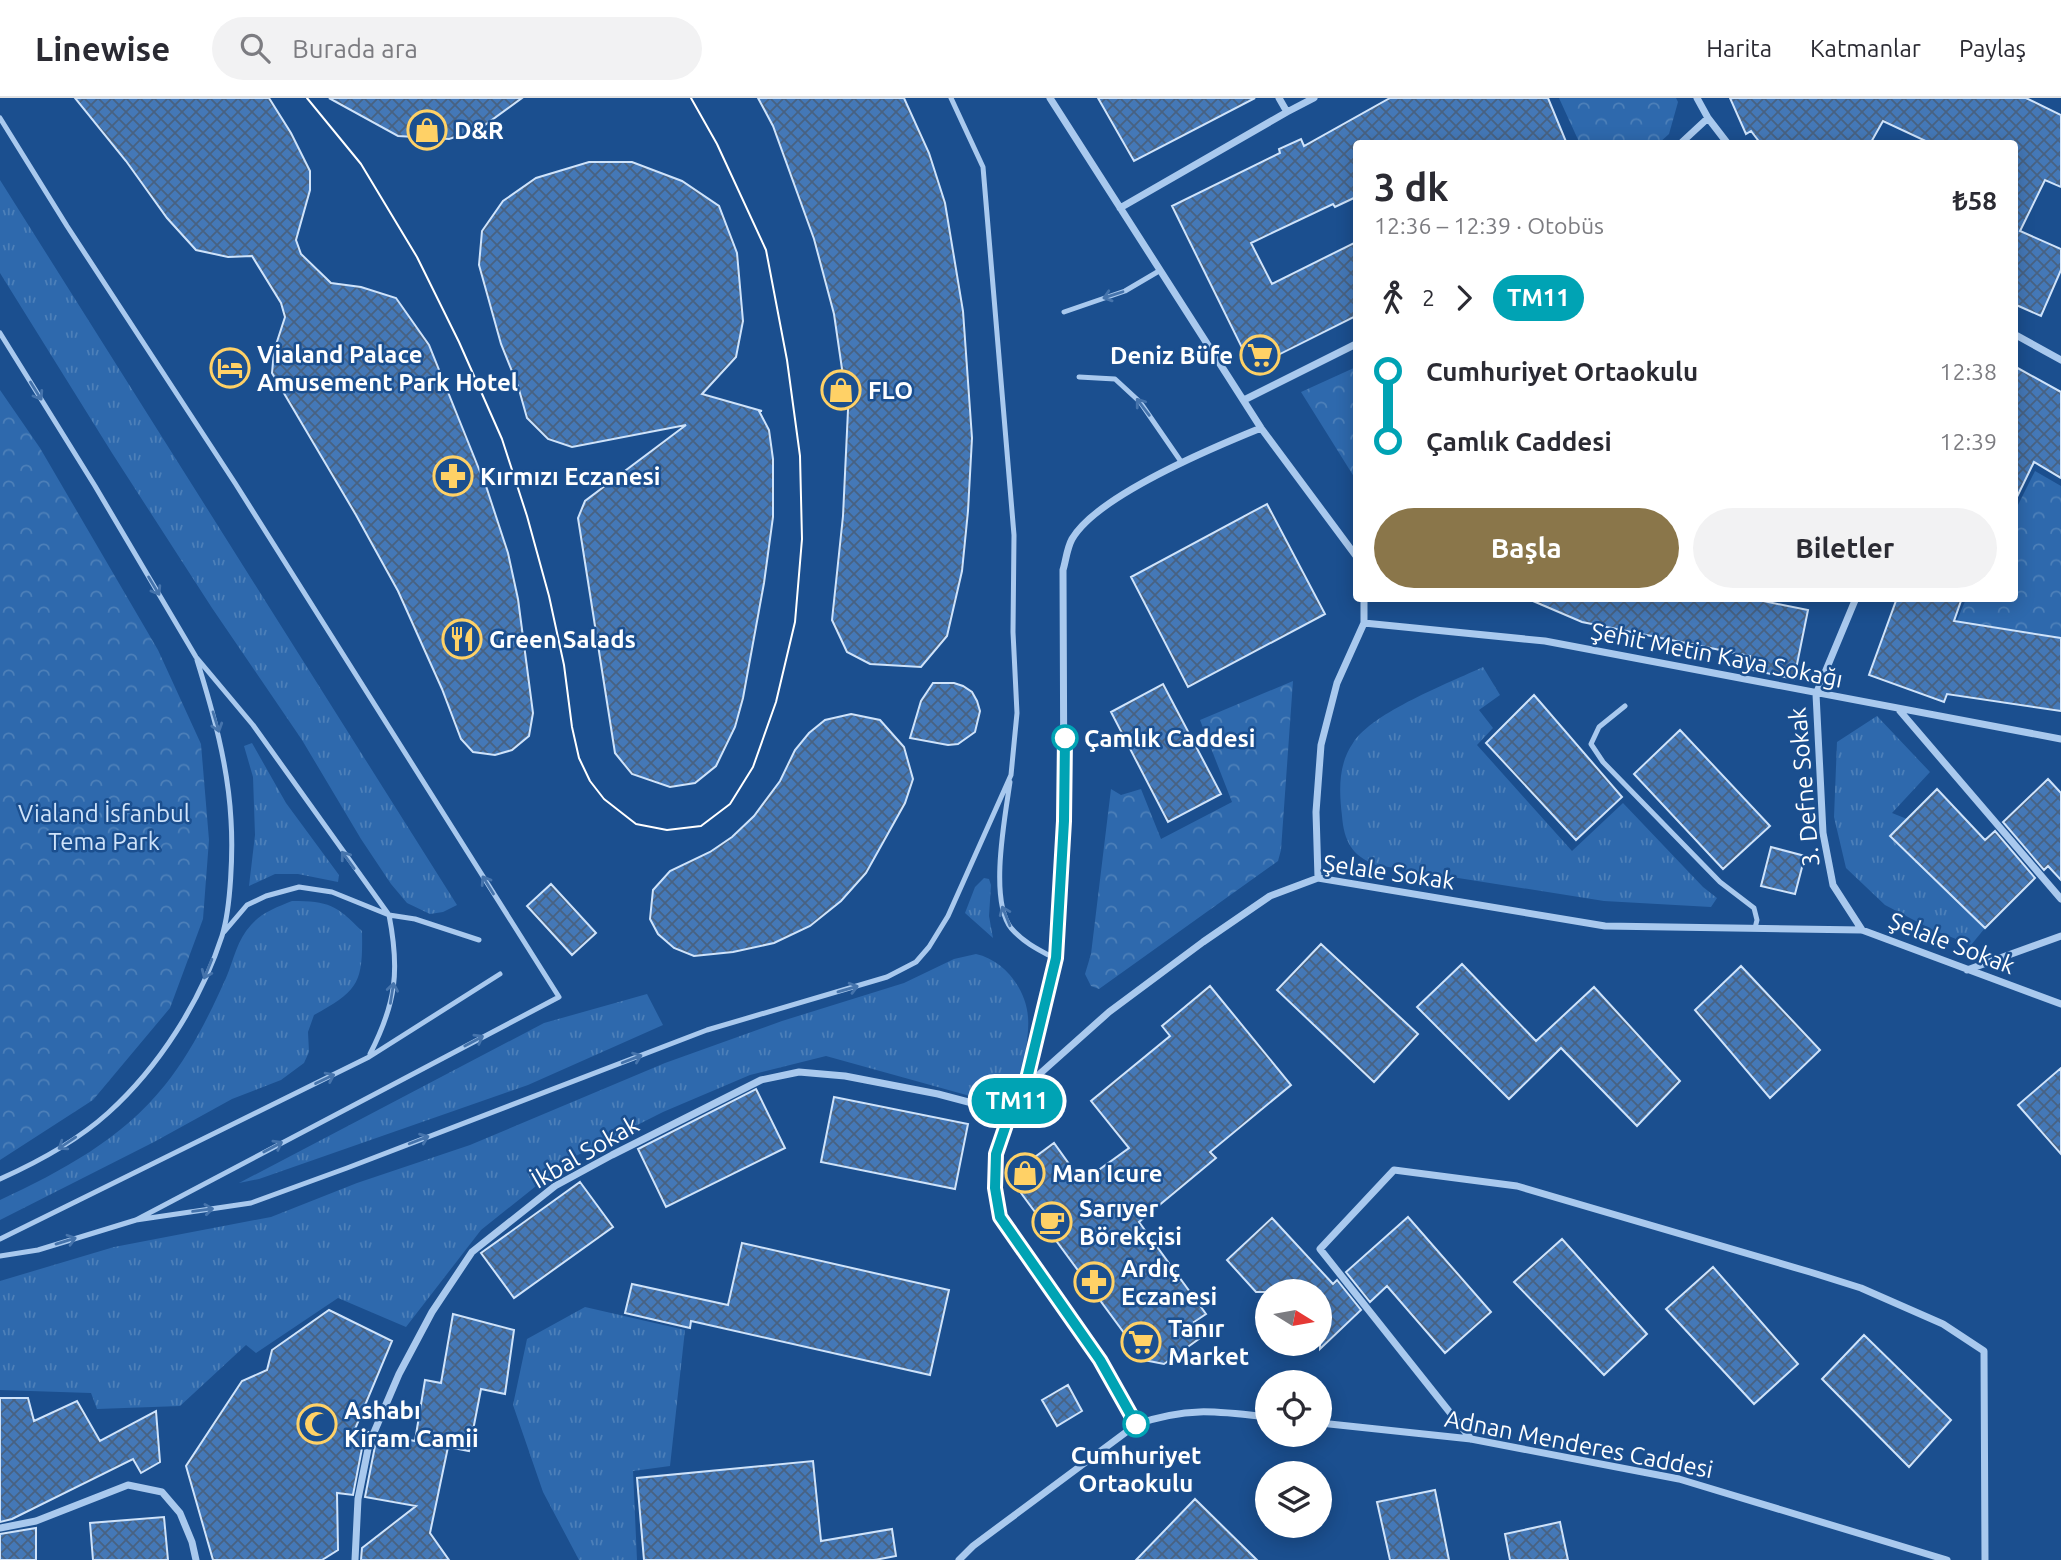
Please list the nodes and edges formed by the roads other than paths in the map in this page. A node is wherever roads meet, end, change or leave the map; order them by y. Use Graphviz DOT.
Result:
graph roads {
  1 [pos="951,98"];
  2 [pos="1050,98"];
  3 [pos="1279,98"];
  4 [pos="1314,98"];
  5 [pos="1697,98"];
  6 [pos="1286,111"];
  7 [pos="0,118"];
  8 [pos="1708,118"];
  9 [pos="1684,140"];
  10 [pos="1725,140"];
  11 [pos="1120,208"];
  12 [pos="1159,271"];
  13 [pos="1064,312"];
  14 [pos="0,333"];
  15 [pos="2018,336"];
  16 [pos="1353,346"];
  17 [pos="2061,360"];
  18 [pos="1079,377"];
  19 [pos="1244,400"];
  20 [pos="1261,428"];
  21 [pos="1182,463"];
  22 [pos="1353,552"];
  23 [pos="1364,602"];
  24 [pos="1854,602"];
  25 [pos="1364,623"];
  26 [pos="196,657"];
  27 [pos="1816,694"];
  28 [pos="1625,706"];
  29 [pos="1900,710"];
  30 [pos="2061,739"];
  31 [pos="1011,775"];
  32 [pos="1318,878"];
  33 [pos="2061,899"];
  34 [pos="389,915"];
  35 [pos="1755,928"];
  36 [pos="1862,930"];
  37 [pos="223,934"];
  38 [pos="2061,936"];
  39 [pos="479,940"];
  40 [pos="1056,958"];
  41 [pos="1966,970"];
  42 [pos="500,974"];
  43 [pos="2061,1004"];
  44 [pos="369,1057"];
  45 [pos="1025,1087"];
  46 [pos="1010,1113"];
  47 [pos="0,1179"];
  48 [pos="136,1220"];
  49 [pos="0,1239"];
  50 [pos="0,1256"];
  51 [pos="1255,1416"];
  52 [pos="1136,1424"];
  53 [pos="1332,1424"];
  54 [pos="1471,1439"];
  55 [pos="0,1528"];
  56 [pos="196,1560"];
  57 [pos="355,1560"];
  58 [pos="959,1560"];
  59 [pos="1947,1560"];
  60 [pos="1985,1560"];
  1 -- 31 [label="lane"];
  2 -- 11 [label="street"];
  3 -- 6 [label="street"];
  4 -- 6 [label="street"];
  5 -- 8 [label="street"];
  6 -- 11 [label="street"];
  48 -- 7 [label="lane, one-way"];
  8 -- 9 [label="street"];
  8 -- 10 [label="street"];
  11 -- 12 [label="street"];
  12 -- 13 [label="lane, one-way"];
  12 -- 19 [label="street"];
  14 -- 26 [label="lane, one-way"];
  15 -- 17 [label="street"];
  16 -- 19 [label="street"];
  21 -- 18 [label="lane, one-way"];
  19 -- 20 [label="street"];
  20 -- 21 [label="street"];
  20 -- 22 [label="street"];
  21 -- 40 [label="street"];
  23 -- 25 [label="street"];
  24 -- 27 [label="street, 3. Defne Sokak"];
  25 -- 27 [label="street, Şehit Metin Kaya Sokağı"];
  25 -- 32 [label="street"];
  34 -- 26 [label="lane, one-way"];
  26 -- 37 [label="lane, one-way"];
  27 -- 29 [label="street, Şehit Metin Kaya Sokağı"];
  27 -- 36 [label="street, 3. Defne Sokak"];
  28 -- 35 [label="lane"];
  29 -- 30 [label="street, Şehit Metin Kaya Sokağı"];
  29 -- 33 [label="street"];
  40 -- 31 [label="lane, one-way"];
  48 -- 31 [label="lane, one-way"];
  32 -- 35 [label="street, Şelale Sokak"];
  32 -- 45 [label="street, Şelale Sokak"];
  34 -- 37 [label="lane"];
  34 -- 39 [label="lane"];
  44 -- 34 [label="lane, one-way"];
  35 -- 36 [label="street, Şelale Sokak"];
  36 -- 41 [label="street, Şelale Sokak"];
  37 -- 47 [label="lane, one-way"];
  38 -- 41 [label="street"];
  40 -- 45 [label="street"];
  41 -- 43 [label="street, Şelale Sokak"];
  42 -- 44 [label="lane"];
  49 -- 44 [label="lane, one-way"];
  45 -- 46 [label="street, Şelale Sokak"];
  46 -- 52 [label="street, Şelale Sokak"];
  46 -- 57 [label="street, İkbal Sokak"];
  50 -- 48 [label="lane, one-way"];
  51 -- 52 [label="street"];
  52 -- 58 [label="street"];
  53 -- 54 [label="street, Adnan Menderes Caddesi"];
  54 -- 59 [label="street, Adnan Menderes Caddesi"];
  54 -- 60 [label="street"];
  55 -- 56 [label="street"];
}
